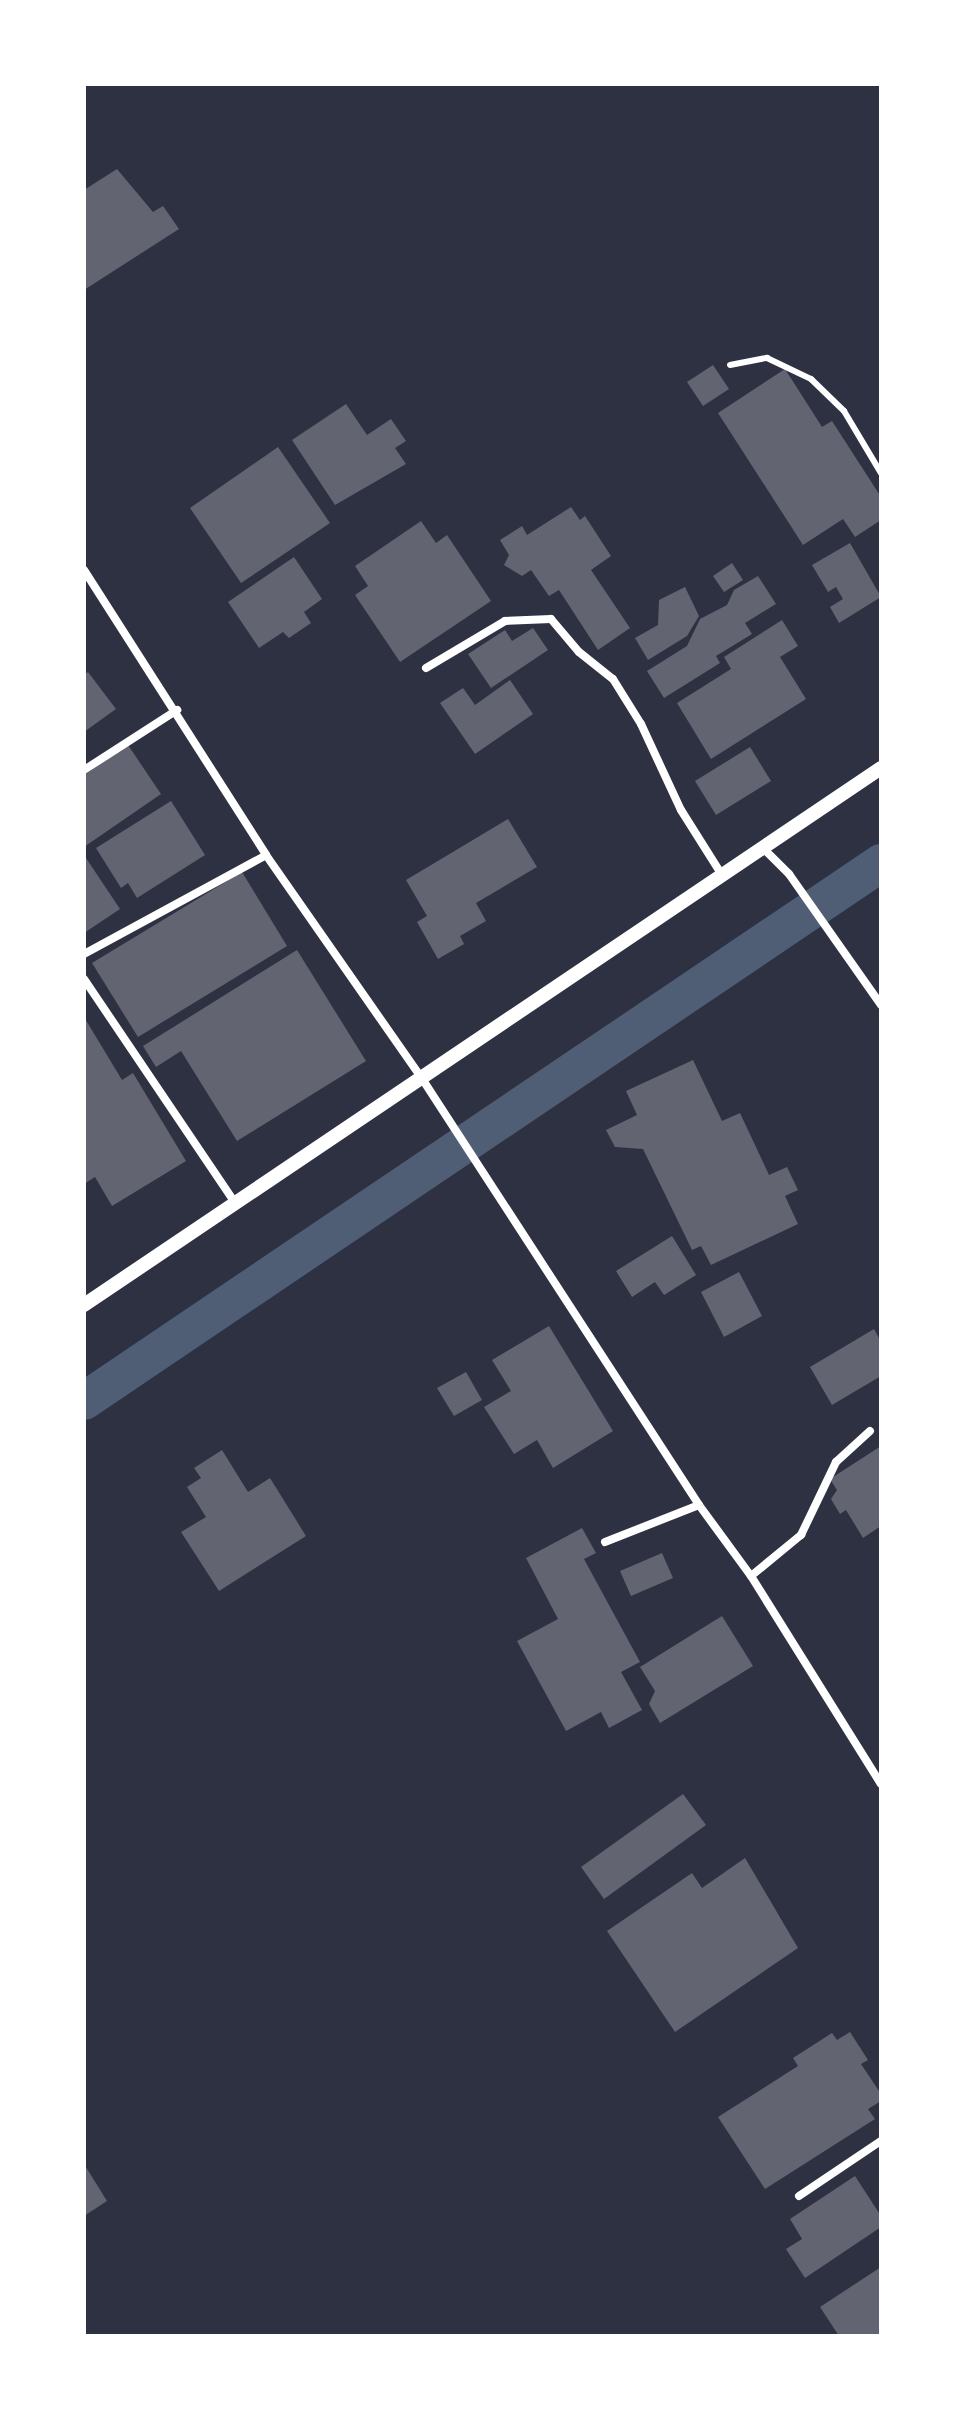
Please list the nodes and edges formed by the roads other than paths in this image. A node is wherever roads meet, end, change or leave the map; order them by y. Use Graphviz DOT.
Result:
graph roads {
  1 [pos="730,365"];
  2 [pos="881,473"];
  3 [pos="84,570"];
  4 [pos="426,668"];
  5 [pos="177,710"];
  6 [pos="881,768"];
  7 [pos="84,770"];
  8 [pos="763,848"];
  9 [pos="266,855"];
  10 [pos="722,875"];
  11 [pos="84,954"];
  12 [pos="84,979"];
  13 [pos="881,1005"];
  14 [pos="421,1077"];
  15 [pos="235,1203"];
  16 [pos="84,1305"];
  17 [pos="870,1431"];
  18 [pos="699,1505"];
  19 [pos="605,1542"];
  20 [pos="751,1576"];
  21 [pos="881,1784"];
  22 [pos="881,2141"];
  23 [pos="799,2196"];
  1 -- 2 [label="lane"];
  3 -- 5 [label="street"];
  4 -- 10 [label="street"];
  5 -- 7 [label="street"];
  5 -- 9 [label="street"];
  6 -- 8 [label="street"];
  8 -- 10 [label="street"];
  8 -- 13 [label="street"];
  9 -- 11 [label="street"];
  9 -- 14 [label="street"];
  10 -- 14 [label="street"];
  12 -- 15 [label="street"];
  14 -- 15 [label="street"];
  14 -- 18 [label="street"];
  15 -- 16 [label="street"];
  17 -- 20 [label="street"];
  18 -- 19 [label="street"];
  18 -- 20 [label="street"];
  20 -- 21 [label="street"];
  22 -- 23 [label="street"];
}
